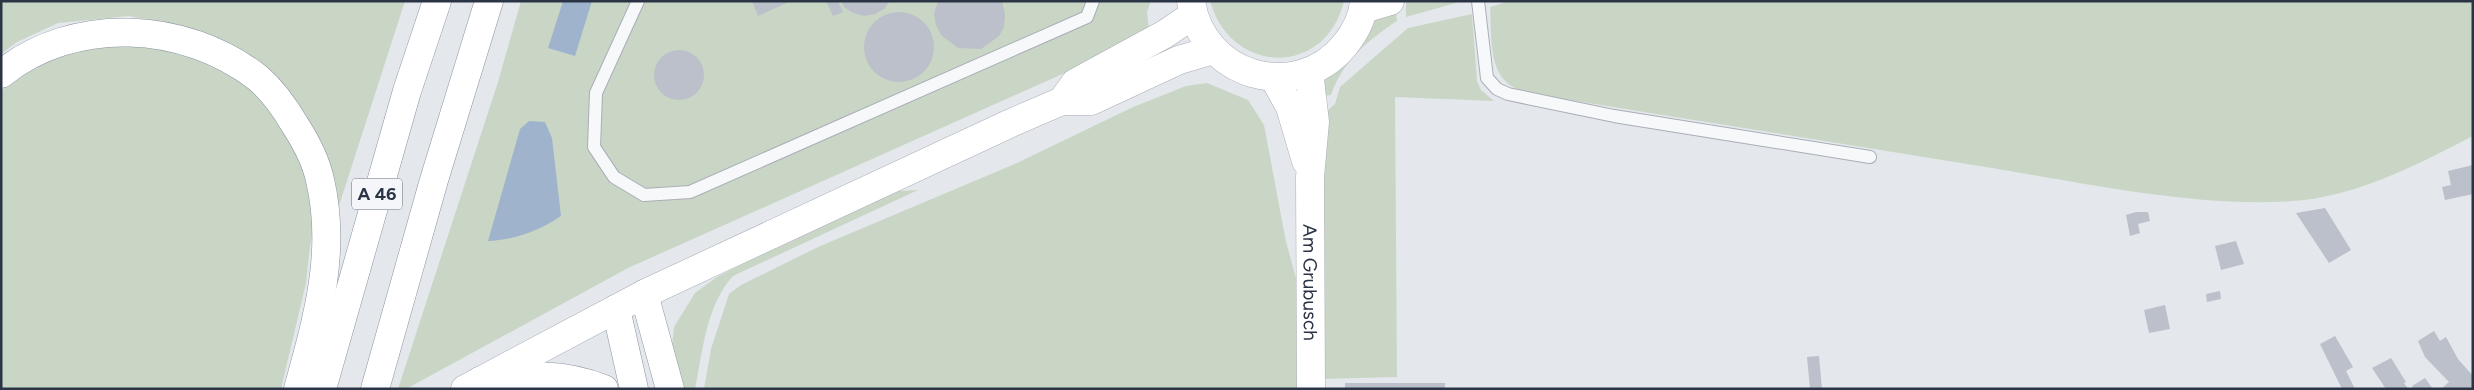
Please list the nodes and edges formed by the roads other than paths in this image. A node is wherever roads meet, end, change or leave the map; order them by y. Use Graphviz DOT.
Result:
graph roads {
  1 [pos="437,1"];
  2 [pos="489,1"];
  3 [pos="638,1"];
  4 [pos="1093,1"];
  5 [pos="1390,1"];
  6 [pos="1478,1"];
  7 [pos="1364,5"];
  8 [pos="1192,8"];
  9 [pos="1213,50"];
  10 [pos="1309,72"];
  11 [pos="1,74"];
  12 [pos="1274,78"];
  13 [pos="1062,102"];
  14 [pos="1870,157"];
  15 [pos="1310,177"];
  16 [pos="644,294"];
  17 [pos="616,309"];
  18 [pos="472,385"];
  19 [pos="298,389"];
  20 [pos="322,389"];
  21 [pos="375,389"];
  22 [pos="604,389"];
  23 [pos="634,389"];
  24 [pos="670,389"];
  25 [pos="1311,389"];
  1 -- 20 [label="main road, A 46"];
  2 -- 21 [label="main road, A 46"];
  3 -- 4 [label="lane"];
  5 -- 7 [label="main road"];
  6 -- 14 [label="lane"];
  7 -- 10 [label="main road"];
  8 -- 9 [label="main road"];
  8 -- 13 [label="main road"];
  9 -- 12 [label="main road"];
  9 -- 13 [label="main road"];
  10 -- 12 [label="main road"];
  10 -- 15 [label="main road, Am Grubusch"];
  11 -- 19 [label="main road"];
  12 -- 15 [label="main road, Am Grubusch"];
  13 -- 16 [label="main road"];
  15 -- 25 [label="main road, Am Grubusch"];
  16 -- 17 [label="main road"];
  16 -- 24 [label="main road"];
  17 -- 18 [label="main road"];
  17 -- 23 [label="main road"];
  18 -- 22 [label="main road"];
}
